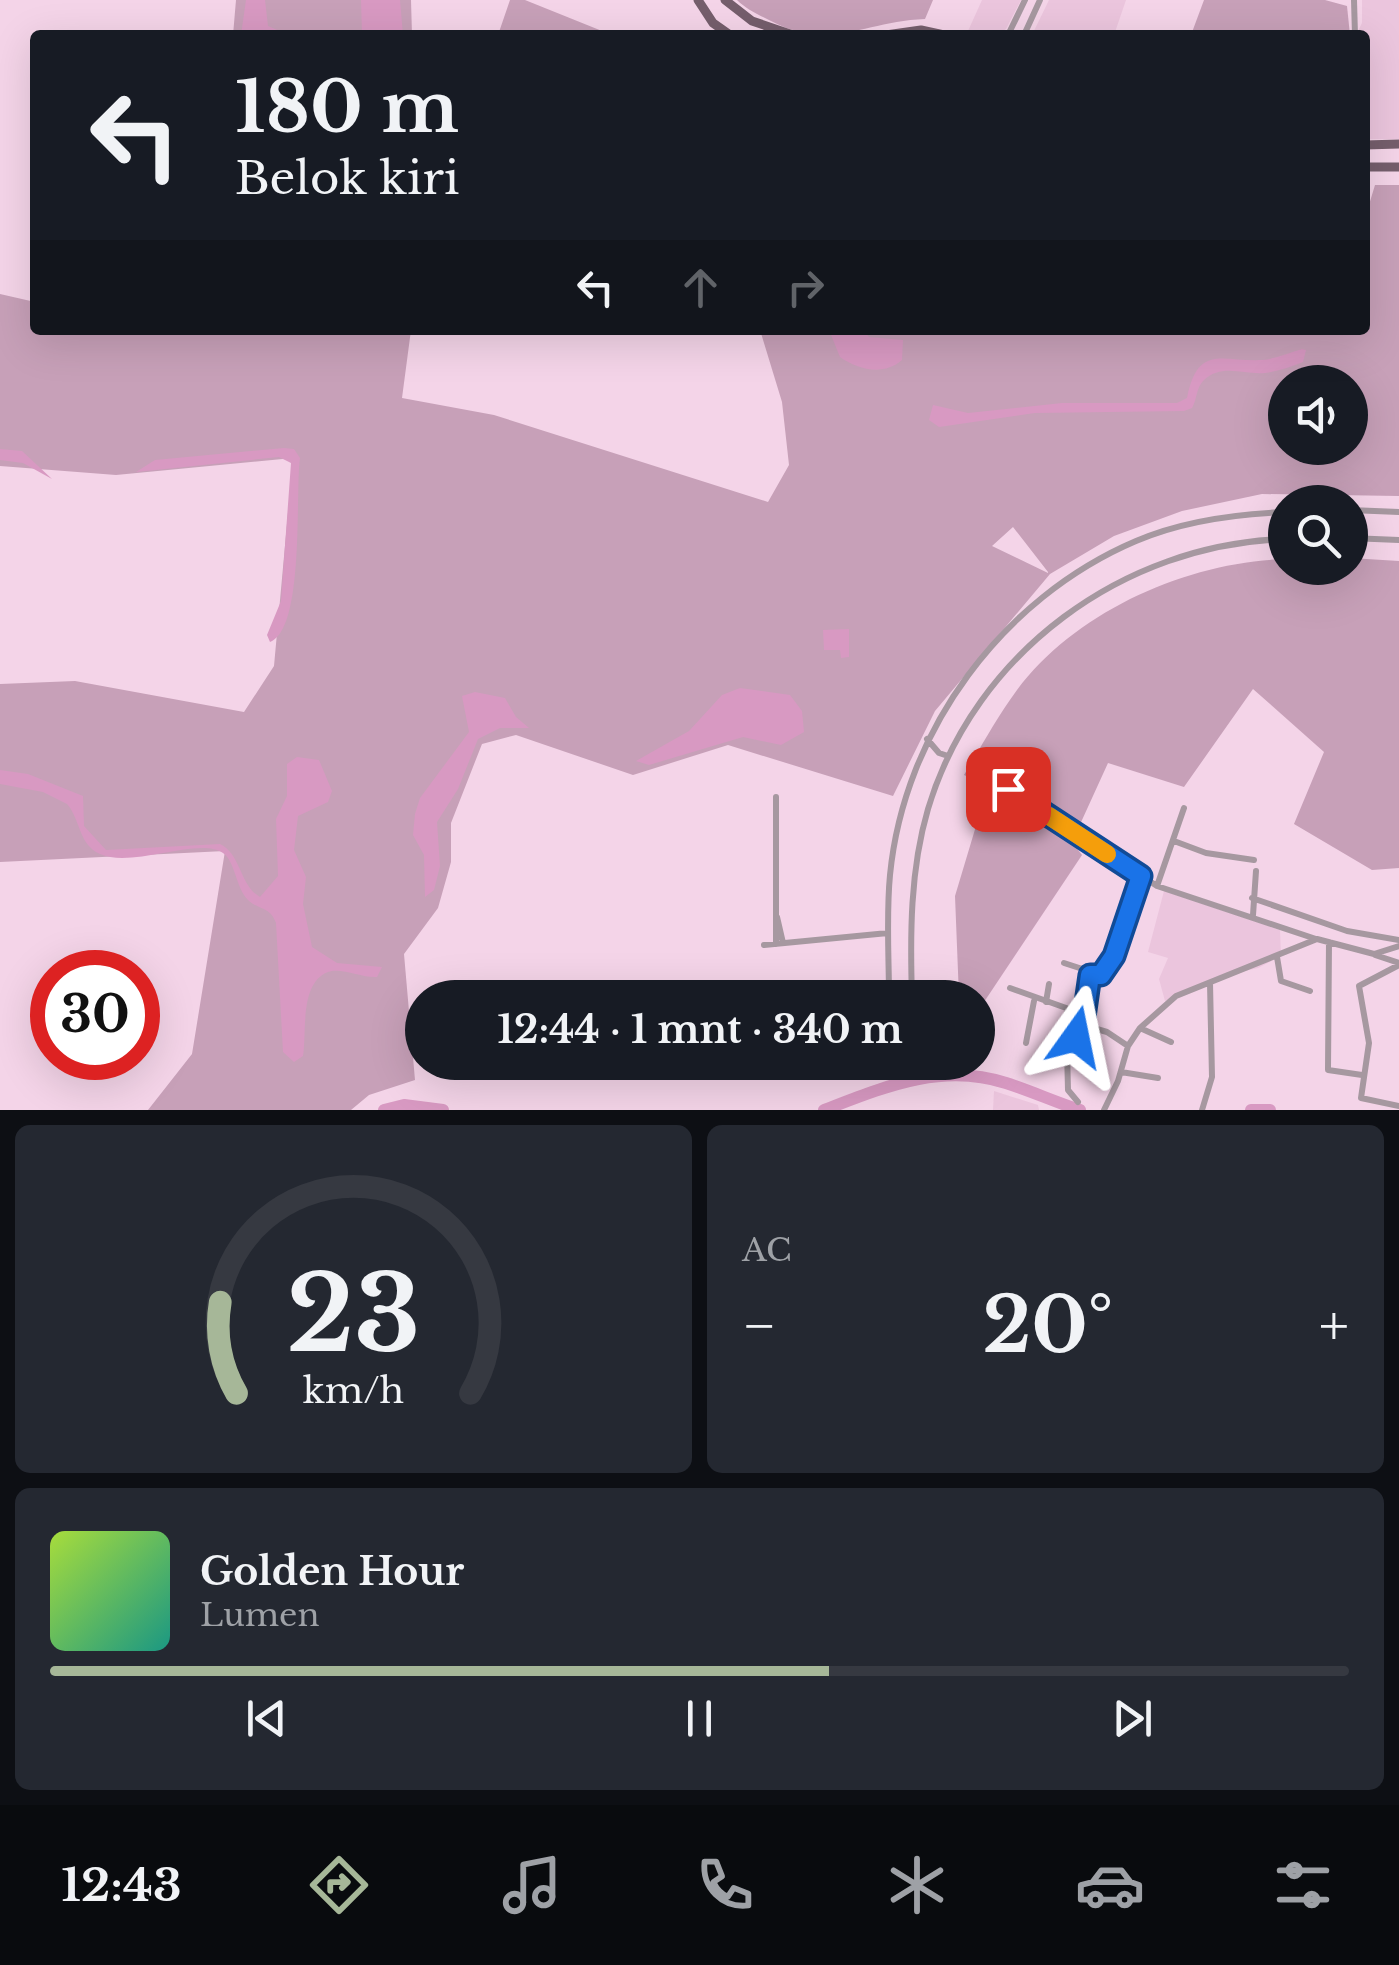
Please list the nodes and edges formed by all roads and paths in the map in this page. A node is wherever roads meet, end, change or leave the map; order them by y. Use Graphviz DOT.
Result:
graph roads {
  1 [pos="698,0"];
  2 [pos="724,0"];
  3 [pos="1026,0"];
  4 [pos="1040,0"];
  5 [pos="1354,0"];
  6 [pos="1019,14"];
  7 [pos="1031,19"];
  8 [pos="722,30"];
  9 [pos="778,30"];
  10 [pos="1011,30"];
  11 [pos="1026,30"];
  12 [pos="1355,30"];
  13 [pos="1399,144"];
  14 [pos="1370,145"];
  15 [pos="1370,167"];
  16 [pos="1399,167"];
  17 [pos="1368,511"];
  18 [pos="1399,512"];
  19 [pos="1268,514"];
  20 [pos="1368,539"];
  21 [pos="1399,540"];
  22 [pos="1268,541"];
  23 [pos="927,739"];
  24 [pos="948,756"];
  25 [pos="1008,789"];
  26 [pos="776,797"];
  27 [pos="1184,808"];
  28 [pos="1174,841"];
  29 [pos="1254,860"];
  30 [pos="1256,871"];
  31 [pos="1141,876"];
  32 [pos="1157,883"];
  33 [pos="1253,907"];
  34 [pos="888,933"];
  35 [pos="1317,939"];
  36 [pos="1329,941"];
  37 [pos="779,943"];
  38 [pos="1399,943"];
  39 [pos="764,945"];
  40 [pos="1374,954"];
  41 [pos="1277,957"];
  42 [pos="1064,963"];
  43 [pos="1399,964"];
  44 [pos="1090,975"];
  45 [pos="889,980"];
  46 [pos="912,980"];
  47 [pos="1210,982"];
  48 [pos="1049,984"];
  49 [pos="1010,988"];
  50 [pos="1310,991"];
  51 [pos="1034,1000"];
  52 [pos="1046,1002"];
  53 [pos="1067,1009"];
  54 [pos="1083,1014"];
  55 [pos="1083,1024"];
  56 [pos="1140,1028"];
  57 [pos="1172,1042"];
  58 [pos="1026,1044"];
  59 [pos="1128,1046"];
  60 [pos="1067,1050"];
  61 [pos="1121,1072"];
  62 [pos="1362,1075"];
  63 [pos="1158,1078"];
  64 [pos="1078,1102"];
  65 [pos="1399,1106"];
  66 [pos="1383,1107"];
  67 [pos="1104,1110"];
  68 [pos="1202,1110"];
  1 -- 8 [label="main road"];
  2 -- 9 [label="main road"];
  3 -- 6 [label="street"];
  4 -- 7 [label="street"];
  5 -- 12 [label="street"];
  6 -- 7 [label="street"];
  6 -- 10 [label="street"];
  7 -- 11 [label="street"];
  13 -- 14 [label="main road"];
  15 -- 16 [label="main road"];
  17 -- 18 [label="street"];
  19 -- 23 [label="street"];
  20 -- 21 [label="street"];
  22 -- 24 [label="street"];
  23 -- 24 [label="street"];
  23 -- 34 [label="street"];
  24 -- 46 [label="street"];
  25 -- 31 [label="street"];
  26 -- 37 [label="street"];
  27 -- 28 [label="street"];
  28 -- 29 [label="street"];
  28 -- 32 [label="street"];
  30 -- 33 [label="street"];
  31 -- 32 [label="street"];
  31 -- 44 [label="street"];
  32 -- 33 [label="street"];
  33 -- 35 [label="street"];
  33 -- 38 [label="street"];
  34 -- 37 [label="street"];
  34 -- 45 [label="street"];
  35 -- 36 [label="street"];
  35 -- 41 [label="street"];
  36 -- 40 [label="street"];
  36 -- 62 [label="street"];
  37 -- 39 [label="street"];
  38 -- 40 [label="street"];
  40 -- 43 [label="street"];
  41 -- 47 [label="street"];
  41 -- 50 [label="street"];
  42 -- 44 [label="street"];
  43 -- 62 [label="street"];
  44 -- 54 [label="street"];
  47 -- 56 [label="street"];
  47 -- 68 [label="street"];
  48 -- 52 [label="street"];
  49 -- 51 [label="street"];
  51 -- 52 [label="street"];
  51 -- 58 [label="street"];
  52 -- 53 [label="street"];
  53 -- 54 [label="street"];
  53 -- 60 [label="street"];
  54 -- 55 [label="street"];
  55 -- 59 [label="street"];
  55 -- 60 [label="street"];
  56 -- 57 [label="street"];
  56 -- 59 [label="street"];
  59 -- 61 [label="street"];
  60 -- 64 [label="street"];
  61 -- 63 [label="street"];
  61 -- 67 [label="street"];
  62 -- 66 [label="street"];
  65 -- 66 [label="street"];
}
